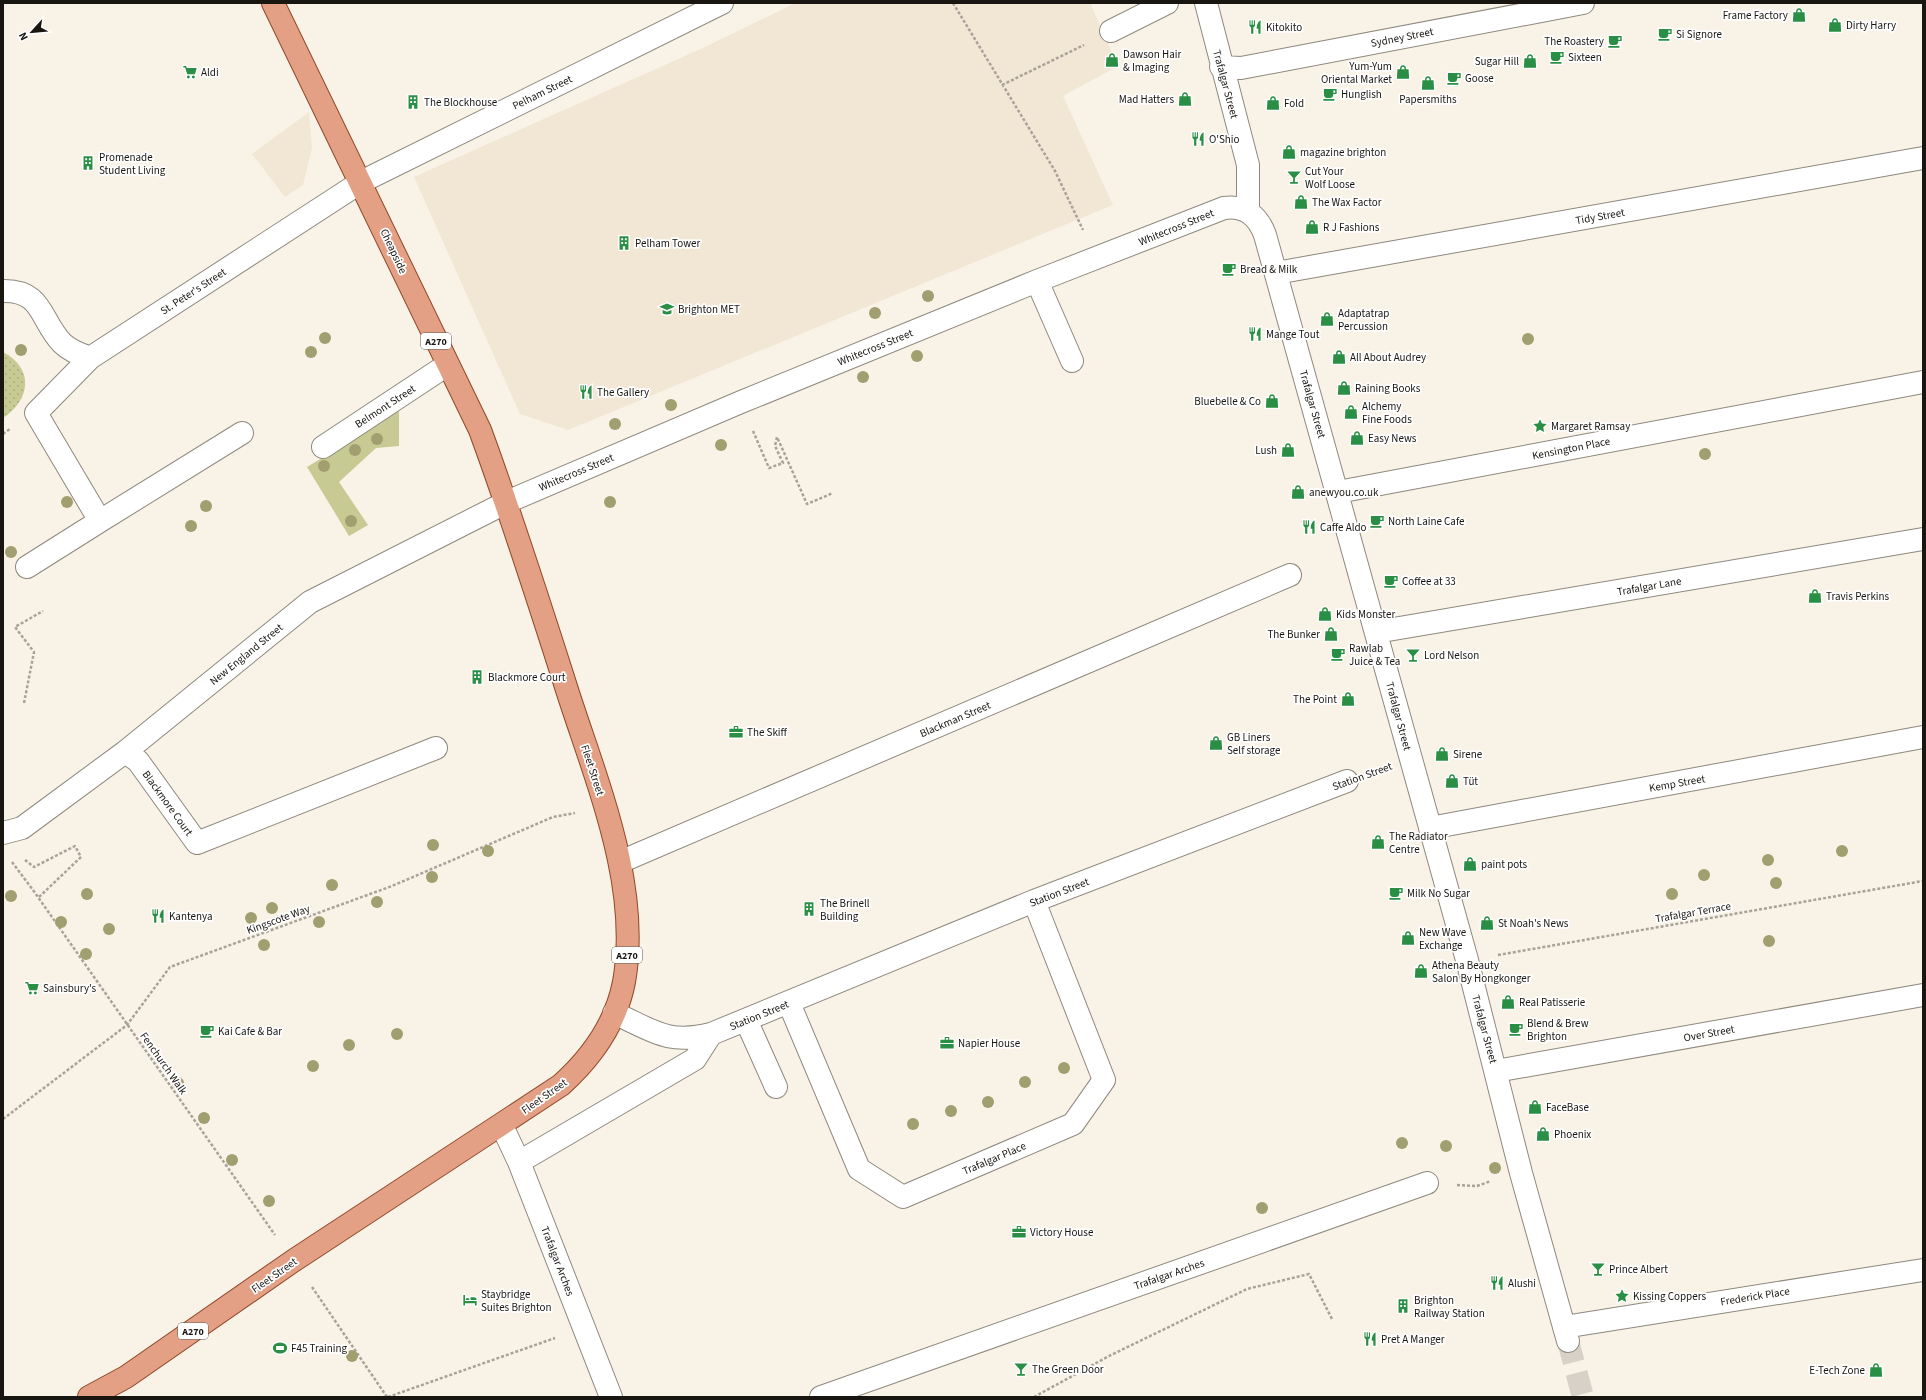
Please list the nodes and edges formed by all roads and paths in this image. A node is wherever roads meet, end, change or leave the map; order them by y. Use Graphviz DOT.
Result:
graph roads {
  1 [pos="274,3"];
  2 [pos="722,3"];
  3 [pos="954,3"];
  4 [pos="1167,3"];
  5 [pos="1206,3"];
  6 [pos="1583,3"];
  7 [pos="1111,31"];
  8 [pos="1222,67"];
  9 [pos="1002,85"];
  10 [pos="1923,158"];
  11 [pos="361,182"];
  12 [pos="1248,211"];
  13 [pos="1097,259"];
  14 [pos="1276,273"];
  15 [pos="1038,281"];
  16 [pos="3,291"];
  17 [pos="90,358"];
  18 [pos="1072,361"];
  19 [pos="447,365"];
  20 [pos="1923,382"];
  21 [pos="242,433"];
  22 [pos="759,444"];
  23 [pos="323,447"];
  24 [pos="1338,492"];
  25 [pos="833,493"];
  26 [pos="506,502"];
  27 [pos="100,521"];
  28 [pos="1923,539"];
  29 [pos="27,568"];
  30 [pos="1290,575"];
  31 [pos="43,611"];
  32 [pos="1376,632"];
  33 [pos="24,703"];
  34 [pos="1923,738"];
  35 [pos="436,748"];
  36 [pos="126,752"];
  37 [pos="1347,781"];
  38 [pos="605,809"];
  39 [pos="1430,828"];
  40 [pos="3,833"];
  41 [pos="22,858"];
  42 [pos="620,862"];
  43 [pos="22,876"];
  44 [pos="1923,880"];
  45 [pos="38,898"];
  46 [pos="1034,901"];
  47 [pos="1467,960"];
  48 [pos="1923,995"];
  49 [pos="789,1002"];
  50 [pos="614,1013"];
  51 [pos="746,1020"];
  52 [pos="127,1025"];
  53 [pos="711,1034"];
  54 [pos="1496,1071"];
  55 [pos="776,1087"];
  56 [pos="3,1119"];
  57 [pos="502,1126"];
  58 [pos="519,1162"];
  59 [pos="1521,1173"];
  60 [pos="1427,1183"];
  61 [pos="293,1261"];
  62 [pos="1923,1270"];
  63 [pos="1332,1319"];
  64 [pos="584,1328"];
  65 [pos="1566,1334"];
  66 [pos="89,1397"];
  67 [pos="388,1397"];
  68 [pos="611,1397"];
  69 [pos="821,1397"];
  70 [pos="1034,1397"];
  1 -- 11 [label="main road, Cheapside / A270"];
  2 -- 11 [label="street, Pelham Street"];
  3 -- 9 [label="path"];
  4 -- 7 [label="street"];
  5 -- 8 [label="street, Trafalgar Street"];
  6 -- 8 [label="street, Sydney Street"];
  7 -- 9 [label="path"];
  8 -- 12 [label="street, Trafalgar Street"];
  9 -- 13 [label="path"];
  10 -- 14 [label="street, Tidy Street"];
  11 -- 17 [label="street, St. Peter's Street"];
  11 -- 19 [label="main road, Cheapside / A270"];
  12 -- 13 [label="street, Whitecross Street"];
  12 -- 14 [label="street, Trafalgar Street"];
  13 -- 15 [label="street, Whitecross Street"];
  14 -- 24 [label="street, Trafalgar Street"];
  15 -- 18 [label="street"];
  15 -- 26 [label="street, Whitecross Street"];
  16 -- 17 [label="street"];
  17 -- 27 [label="street, St. Peter's Street"];
  19 -- 23 [label="street, Belmont Street"];
  19 -- 26 [label="main road, Cheapside / A270"];
  20 -- 24 [label="street, Kensington Place"];
  21 -- 27 [label="street"];
  22 -- 25 [label="path"];
  24 -- 32 [label="street, Trafalgar Street"];
  26 -- 36 [label="street, New England Street"];
  26 -- 38 [label="main road, Fleet Street / A270"];
  27 -- 29 [label="street"];
  28 -- 32 [label="street, Trafalgar Lane"];
  30 -- 42 [label="street, Blackman Street"];
  31 -- 33 [label="path"];
  32 -- 39 [label="street, Trafalgar Street"];
  34 -- 39 [label="street, Kemp Street"];
  35 -- 36 [label="street, Blackmore Court"];
  36 -- 40 [label="street, New England Street"];
  37 -- 46 [label="street, Station Street"];
  38 -- 42 [label="main road, Fleet Street / A270"];
  38 -- 52 [label="path, Kingscote Way"];
  39 -- 47 [label="street, Trafalgar Street"];
  41 -- 45 [label="path"];
  42 -- 50 [label="main road, Fleet Street / A270"];
  43 -- 45 [label="path, Fenchurch Walk"];
  44 -- 47 [label="path, Trafalgar Terrace"];
  45 -- 52 [label="path, Fenchurch Walk"];
  46 -- 49 [label="street, Station Street"];
  46 -- 49 [label="street, Trafalgar Place"];
  47 -- 54 [label="street, Trafalgar Street"];
  48 -- 54 [label="street, Over Street"];
  49 -- 51 [label="street, Station Street"];
  50 -- 53 [label="street, Station Street"];
  50 -- 57 [label="main road, Fleet Street / A270"];
  51 -- 53 [label="street, Station Street"];
  51 -- 55 [label="street"];
  52 -- 56 [label="path, Kingscote Way"];
  52 -- 61 [label="path, Fenchurch Walk"];
  53 -- 58 [label="street"];
  54 -- 59 [label="street, Trafalgar Street"];
  57 -- 58 [label="street, Trafalgar Arches"];
  57 -- 61 [label="main road, Fleet Street / A270"];
  58 -- 64 [label="street, Trafalgar Arches"];
  59 -- 60 [label="path"];
  59 -- 65 [label="street, Trafalgar Street"];
  60 -- 69 [label="street, Trafalgar Arches"];
  61 -- 66 [label="main road, Fleet Street / A270"];
  61 -- 67 [label="path, Fenchurch Walk"];
  62 -- 65 [label="street, Frederick Place"];
  63 -- 70 [label="path"];
  64 -- 67 [label="path"];
  64 -- 68 [label="street, Trafalgar Arches"];
}
